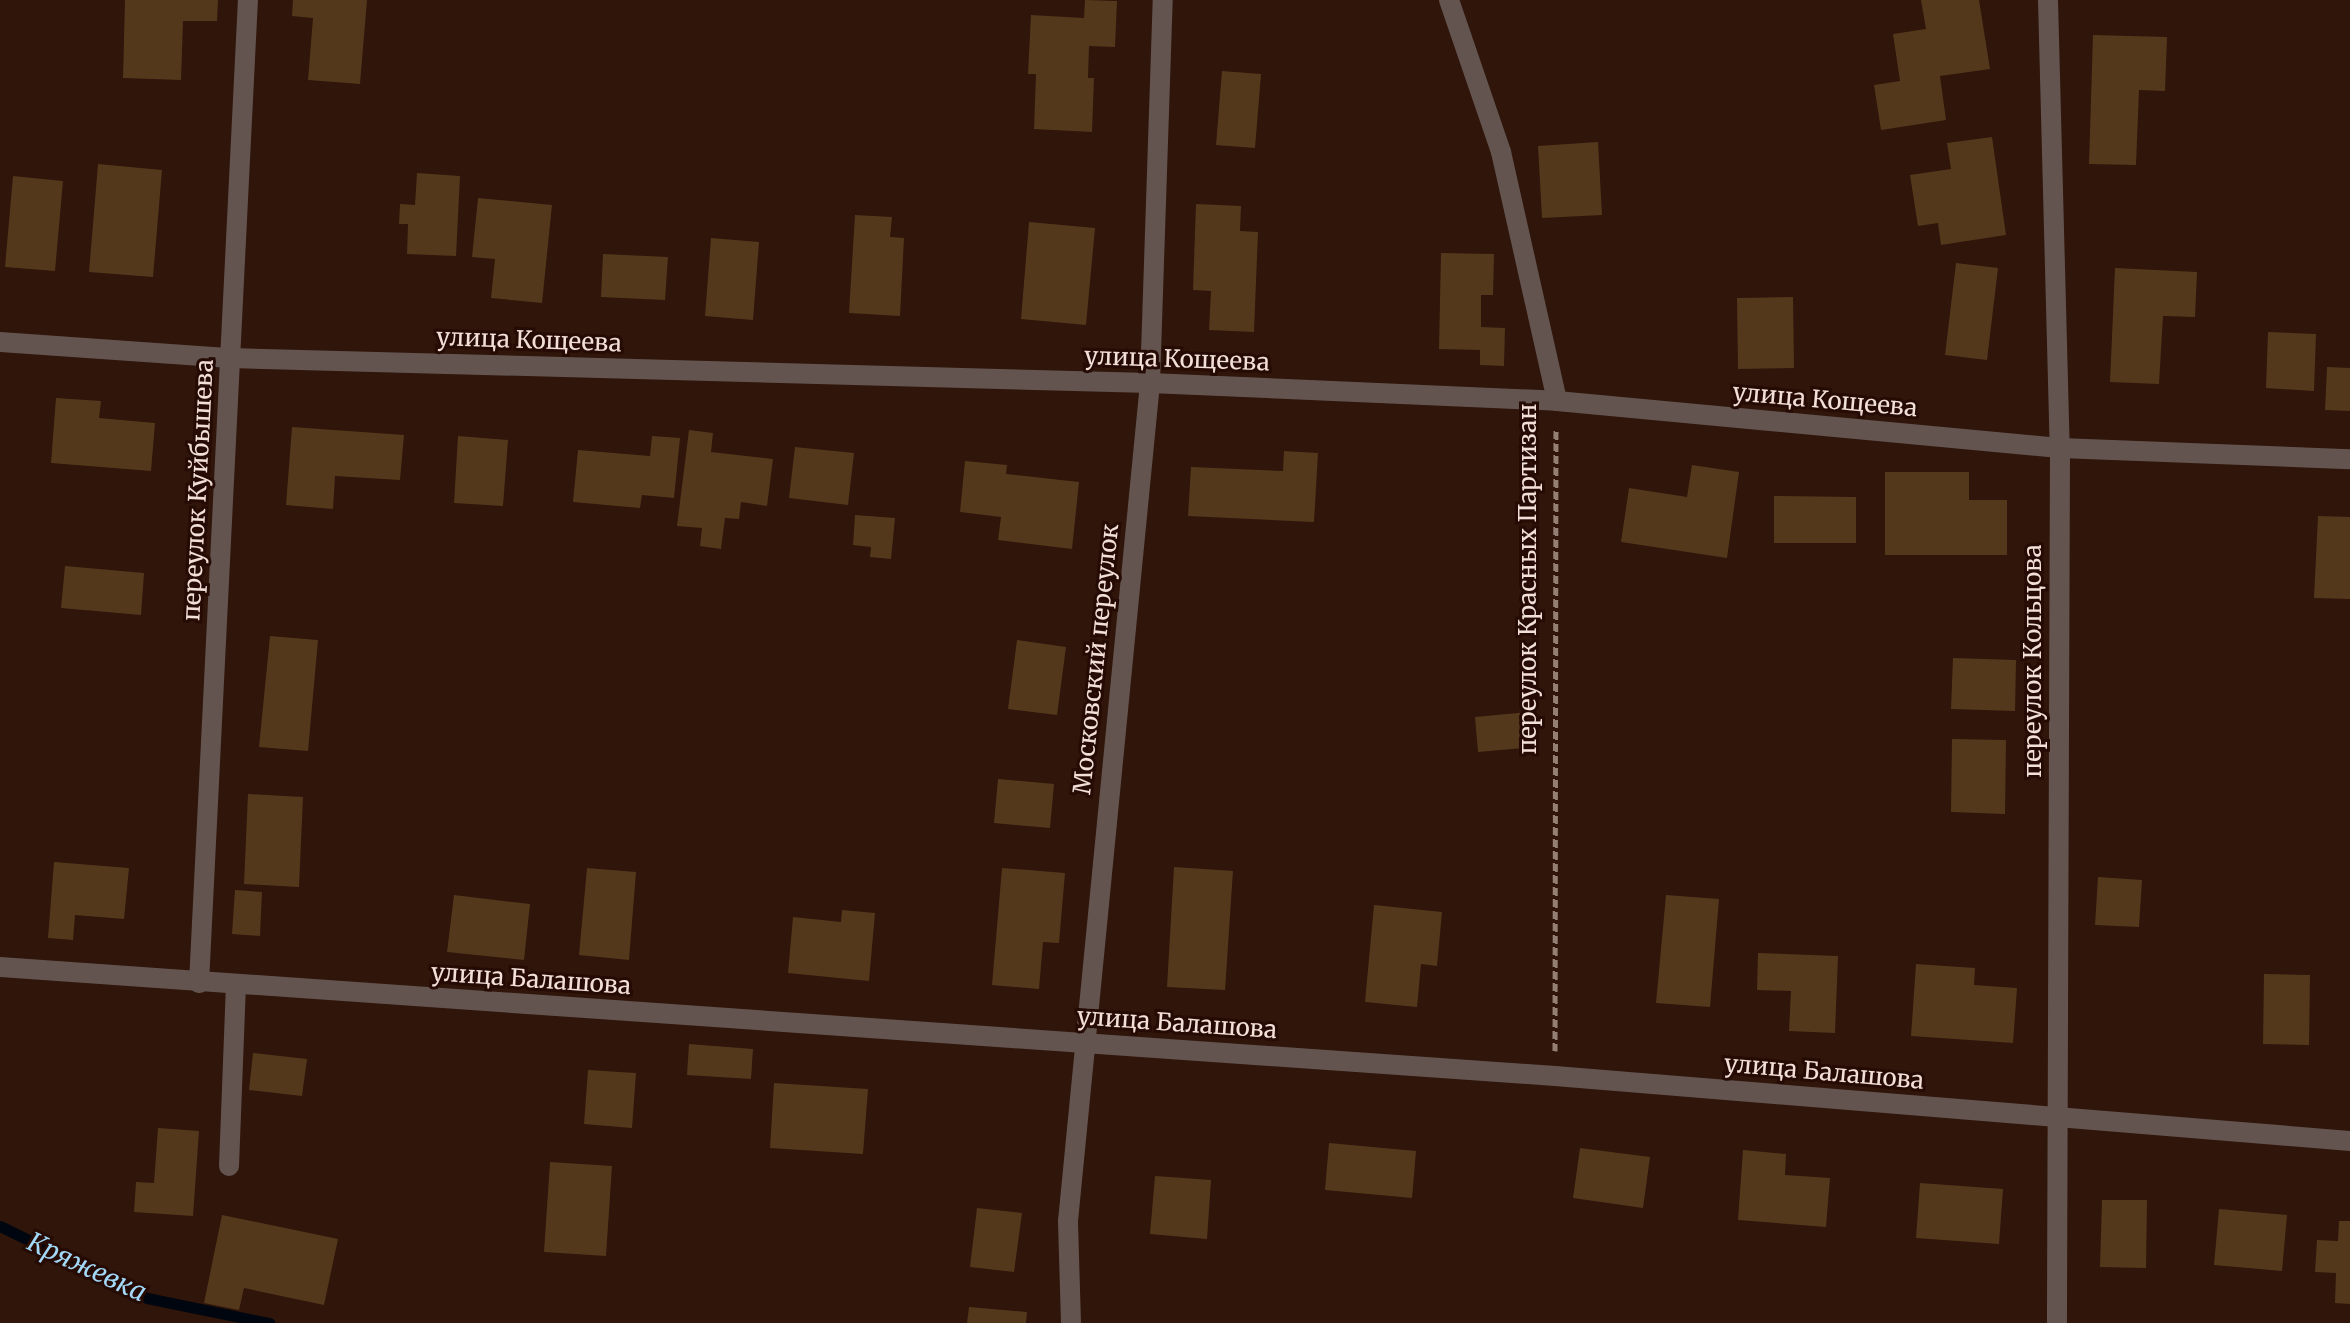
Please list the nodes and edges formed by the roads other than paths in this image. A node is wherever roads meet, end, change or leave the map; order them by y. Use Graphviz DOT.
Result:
graph roads {
  1 [pos="248,0"];
  2 [pos="1163,0"];
  3 [pos="1449,0"];
  4 [pos="2048,0"];
  5 [pos="0,342"];
  6 [pos="230,358"];
  7 [pos="1150,383"];
  8 [pos="1557,401"];
  9 [pos="2060,448"];
  10 [pos="2350,459"];
  11 [pos="0,967"];
  12 [pos="199,983"];
  13 [pos="236,985"];
  14 [pos="1084,1042"];
  15 [pos="2057,1118"];
  16 [pos="2350,1141"];
  17 [pos="229,1166"];
  18 [pos="1071,1323"];
  19 [pos="2057,1323"];
  1 -- 6 [label="street, переулок Куйбышева"];
  2 -- 7 [label="street, Московский переулок"];
  3 -- 8 [label="street, переулок Красных Партизан"];
  4 -- 9 [label="street, переулок Кольцова"];
  5 -- 6 [label="street, улица Кощеева"];
  6 -- 7 [label="street, улица Кощеева"];
  6 -- 12 [label="street, переулок Куйбышева"];
  7 -- 8 [label="street, улица Кощеева"];
  7 -- 14 [label="street, Московский переулок"];
  8 -- 9 [label="street, улица Кощеева"];
  9 -- 10 [label="street, улица Кощеева"];
  9 -- 15 [label="street, переулок Кольцова"];
  11 -- 12 [label="street, улица Балашова"];
  12 -- 13 [label="street, улица Балашова"];
  13 -- 14 [label="street, улица Балашова"];
  13 -- 17 [label="street"];
  14 -- 15 [label="street, улица Балашова"];
  14 -- 18 [label="street, Московский переулок"];
  15 -- 16 [label="street, улица Балашова"];
  15 -- 19 [label="street, переулок Кольцова"];
}
